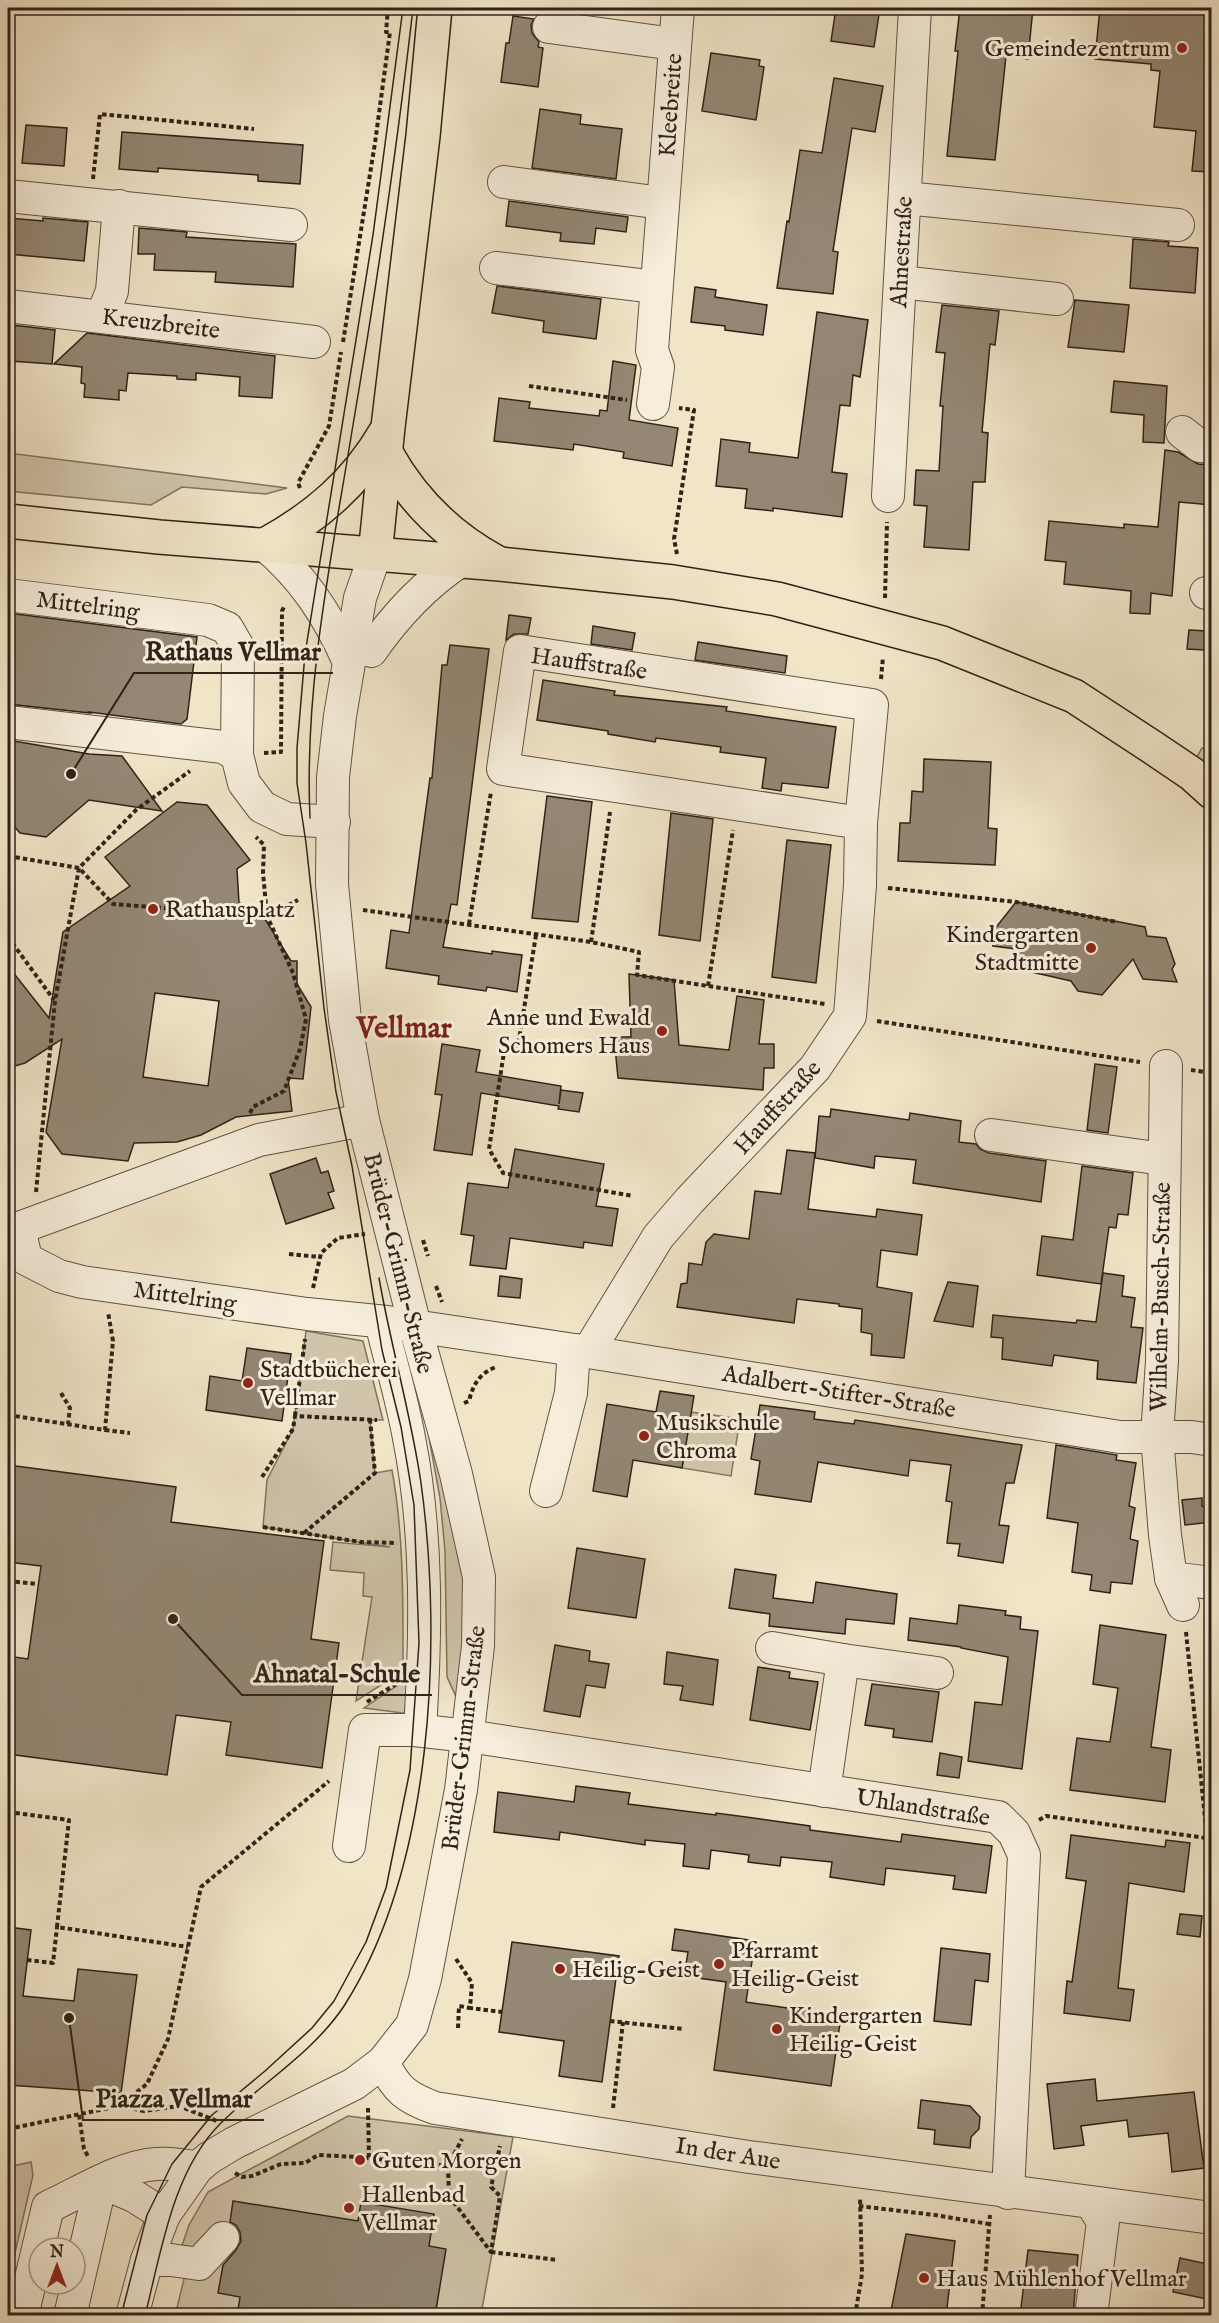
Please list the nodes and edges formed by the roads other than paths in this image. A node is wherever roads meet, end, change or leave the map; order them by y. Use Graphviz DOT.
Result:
graph roads {
  1 [pos="435,8"];
  2 [pos="678,8"];
  3 [pos="915,8"];
  4 [pos="549,27"];
  5 [pos="674,45"];
  6 [pos="504,182"];
  7 [pos="8,196"];
  8 [pos="904,198"];
  9 [pos="662,203"];
  10 [pos="105,205"];
  11 [pos="291,225"];
  12 [pos="1178,225"];
  13 [pos="496,267"];
  14 [pos="900,282"];
  15 [pos="656,287"];
  16 [pos="1057,298"];
  17 [pos="8,306"];
  18 [pos="102,316"];
  19 [pos="314,342"];
  20 [pos="653,404"];
  21 [pos="1182,432"];
  22 [pos="387,440"];
  23 [pos="1212,447"];
  24 [pos="888,496"];
  25 [pos="8,521"];
  26 [pos="266,545"];
  27 [pos="375,555"];
  28 [pos="460,561"];
  29 [pos="500,564"];
  30 [pos="8,595"];
  31 [pos="360,656"];
  32 [pos="8,722"];
  33 [pos="230,751"];
  34 [pos="1212,792"];
  35 [pos="334,822"];
  36 [pos="861,823"];
  37 [pos="1166,1066"];
  38 [pos="363,1120"];
  39 [pos="991,1136"];
  40 [pos="1163,1159"];
  41 [pos="22,1226"];
  42 [pos="381,1322"];
  43 [pos="415,1326"];
  44 [pos="581,1351"];
  45 [pos="1157,1436"];
  46 [pos="1204,1439"];
  47 [pos="546,1491"];
  48 [pos="1212,1583"];
  49 [pos="772,1648"];
  50 [pos="843,1660"];
  51 [pos="937,1673"];
  52 [pos="420,1730"];
  53 [pos="468,1736"];
  54 [pos="824,1791"];
  55 [pos="349,1846"];
  56 [pos="383,2062"];
  57 [pos="198,2168"];
  58 [pos="101,2182"];
  59 [pos="999,2202"];
  60 [pos="1092,2204"];
  61 [pos="164,2216"];
  62 [pos="1212,2218"];
  63 [pos="223,2238"];
  64 [pos="147,2260"];
  65 [pos="22,2316"];
  66 [pos="69,2316"];
  67 [pos="132,2316"];
  68 [pos="1091,2316"];
  1 -- 22 [label="main road"];
  2 -- 5 [label="street, Kleebreite"];
  3 -- 8 [label="street, Ahnestraße"];
  4 -- 5 [label="street"];
  5 -- 9 [label="street, Kleebreite"];
  6 -- 9 [label="street"];
  7 -- 10 [label="street"];
  8 -- 12 [label="street"];
  8 -- 14 [label="street, Ahnestraße"];
  9 -- 15 [label="street, Kleebreite"];
  10 -- 11 [label="street"];
  10 -- 18 [label="street"];
  13 -- 15 [label="street"];
  14 -- 16 [label="street"];
  14 -- 24 [label="street, Ahnestraße"];
  15 -- 20 [label="street, Kleebreite"];
  17 -- 18 [label="street, Kreuzbreite"];
  18 -- 19 [label="street, Kreuzbreite"];
  21 -- 23 [label="street"];
  22 -- 26 [label="main road"];
  22 -- 27 [label="main road"];
  22 -- 29 [label="main road"];
  25 -- 26 [label="main road"];
  26 -- 27 [label="main road"];
  26 -- 31 [label="street"];
  27 -- 28 [label="main road"];
  27 -- 31 [label="street, Brüder-Grimm-Straße"];
  28 -- 29 [label="main road"];
  28 -- 31 [label="street"];
  29 -- 34 [label="main road"];
  30 -- 33 [label="street, Mittelring"];
  31 -- 35 [label="street, Brüder-Grimm-Straße"];
  32 -- 33 [label="street"];
  33 -- 35 [label="street, Mittelring"];
  35 -- 38 [label="street, Brüder-Grimm-Straße"];
  36 -- 36 [label="street, Hauffstraße"];
  36 -- 44 [label="street, Hauffstraße"];
  37 -- 40 [label="street, Wilhelm-Busch-Straße"];
  38 -- 41 [label="street"];
  38 -- 43 [label="street, Brüder-Grimm-Straße"];
  39 -- 40 [label="street, Wilhelm-Busch-Straße"];
  40 -- 45 [label="street, Wilhelm-Busch-Straße"];
  41 -- 42 [label="street, Mittelring"];
  42 -- 43 [label="street, Adalbert-Stifter-Straße"];
  42 -- 52 [label="street"];
  43 -- 44 [label="street, Adalbert-Stifter-Straße"];
  43 -- 53 [label="street, Brüder-Grimm-Straße"];
  44 -- 45 [label="street, Adalbert-Stifter-Straße"];
  44 -- 47 [label="street"];
  45 -- 46 [label="street, Wilhelm-Busch-Straße"];
  45 -- 48 [label="street"];
  49 -- 50 [label="street"];
  50 -- 51 [label="street"];
  50 -- 54 [label="street"];
  52 -- 53 [label="street, Uhlandstraße"];
  52 -- 55 [label="street, Uhlandstraße"];
  53 -- 54 [label="street, Uhlandstraße"];
  53 -- 56 [label="street, Brüder-Grimm-Straße"];
  54 -- 59 [label="street, Uhlandstraße"];
  56 -- 57 [label="street, Brüder-Grimm-Straße"];
  56 -- 59 [label="street, In der Aue"];
  57 -- 58 [label="street"];
  57 -- 61 [label="street, Brüder-Grimm-Straße"];
  58 -- 61 [label="street"];
  58 -- 65 [label="street"];
  58 -- 66 [label="street"];
  59 -- 60 [label="street, In der Aue"];
  60 -- 62 [label="street, In der Aue"];
  60 -- 68 [label="street"];
  61 -- 64 [label="street, Brüder-Grimm-Straße"];
  63 -- 64 [label="street"];
  64 -- 67 [label="street, Brüder-Grimm-Straße"];
}
